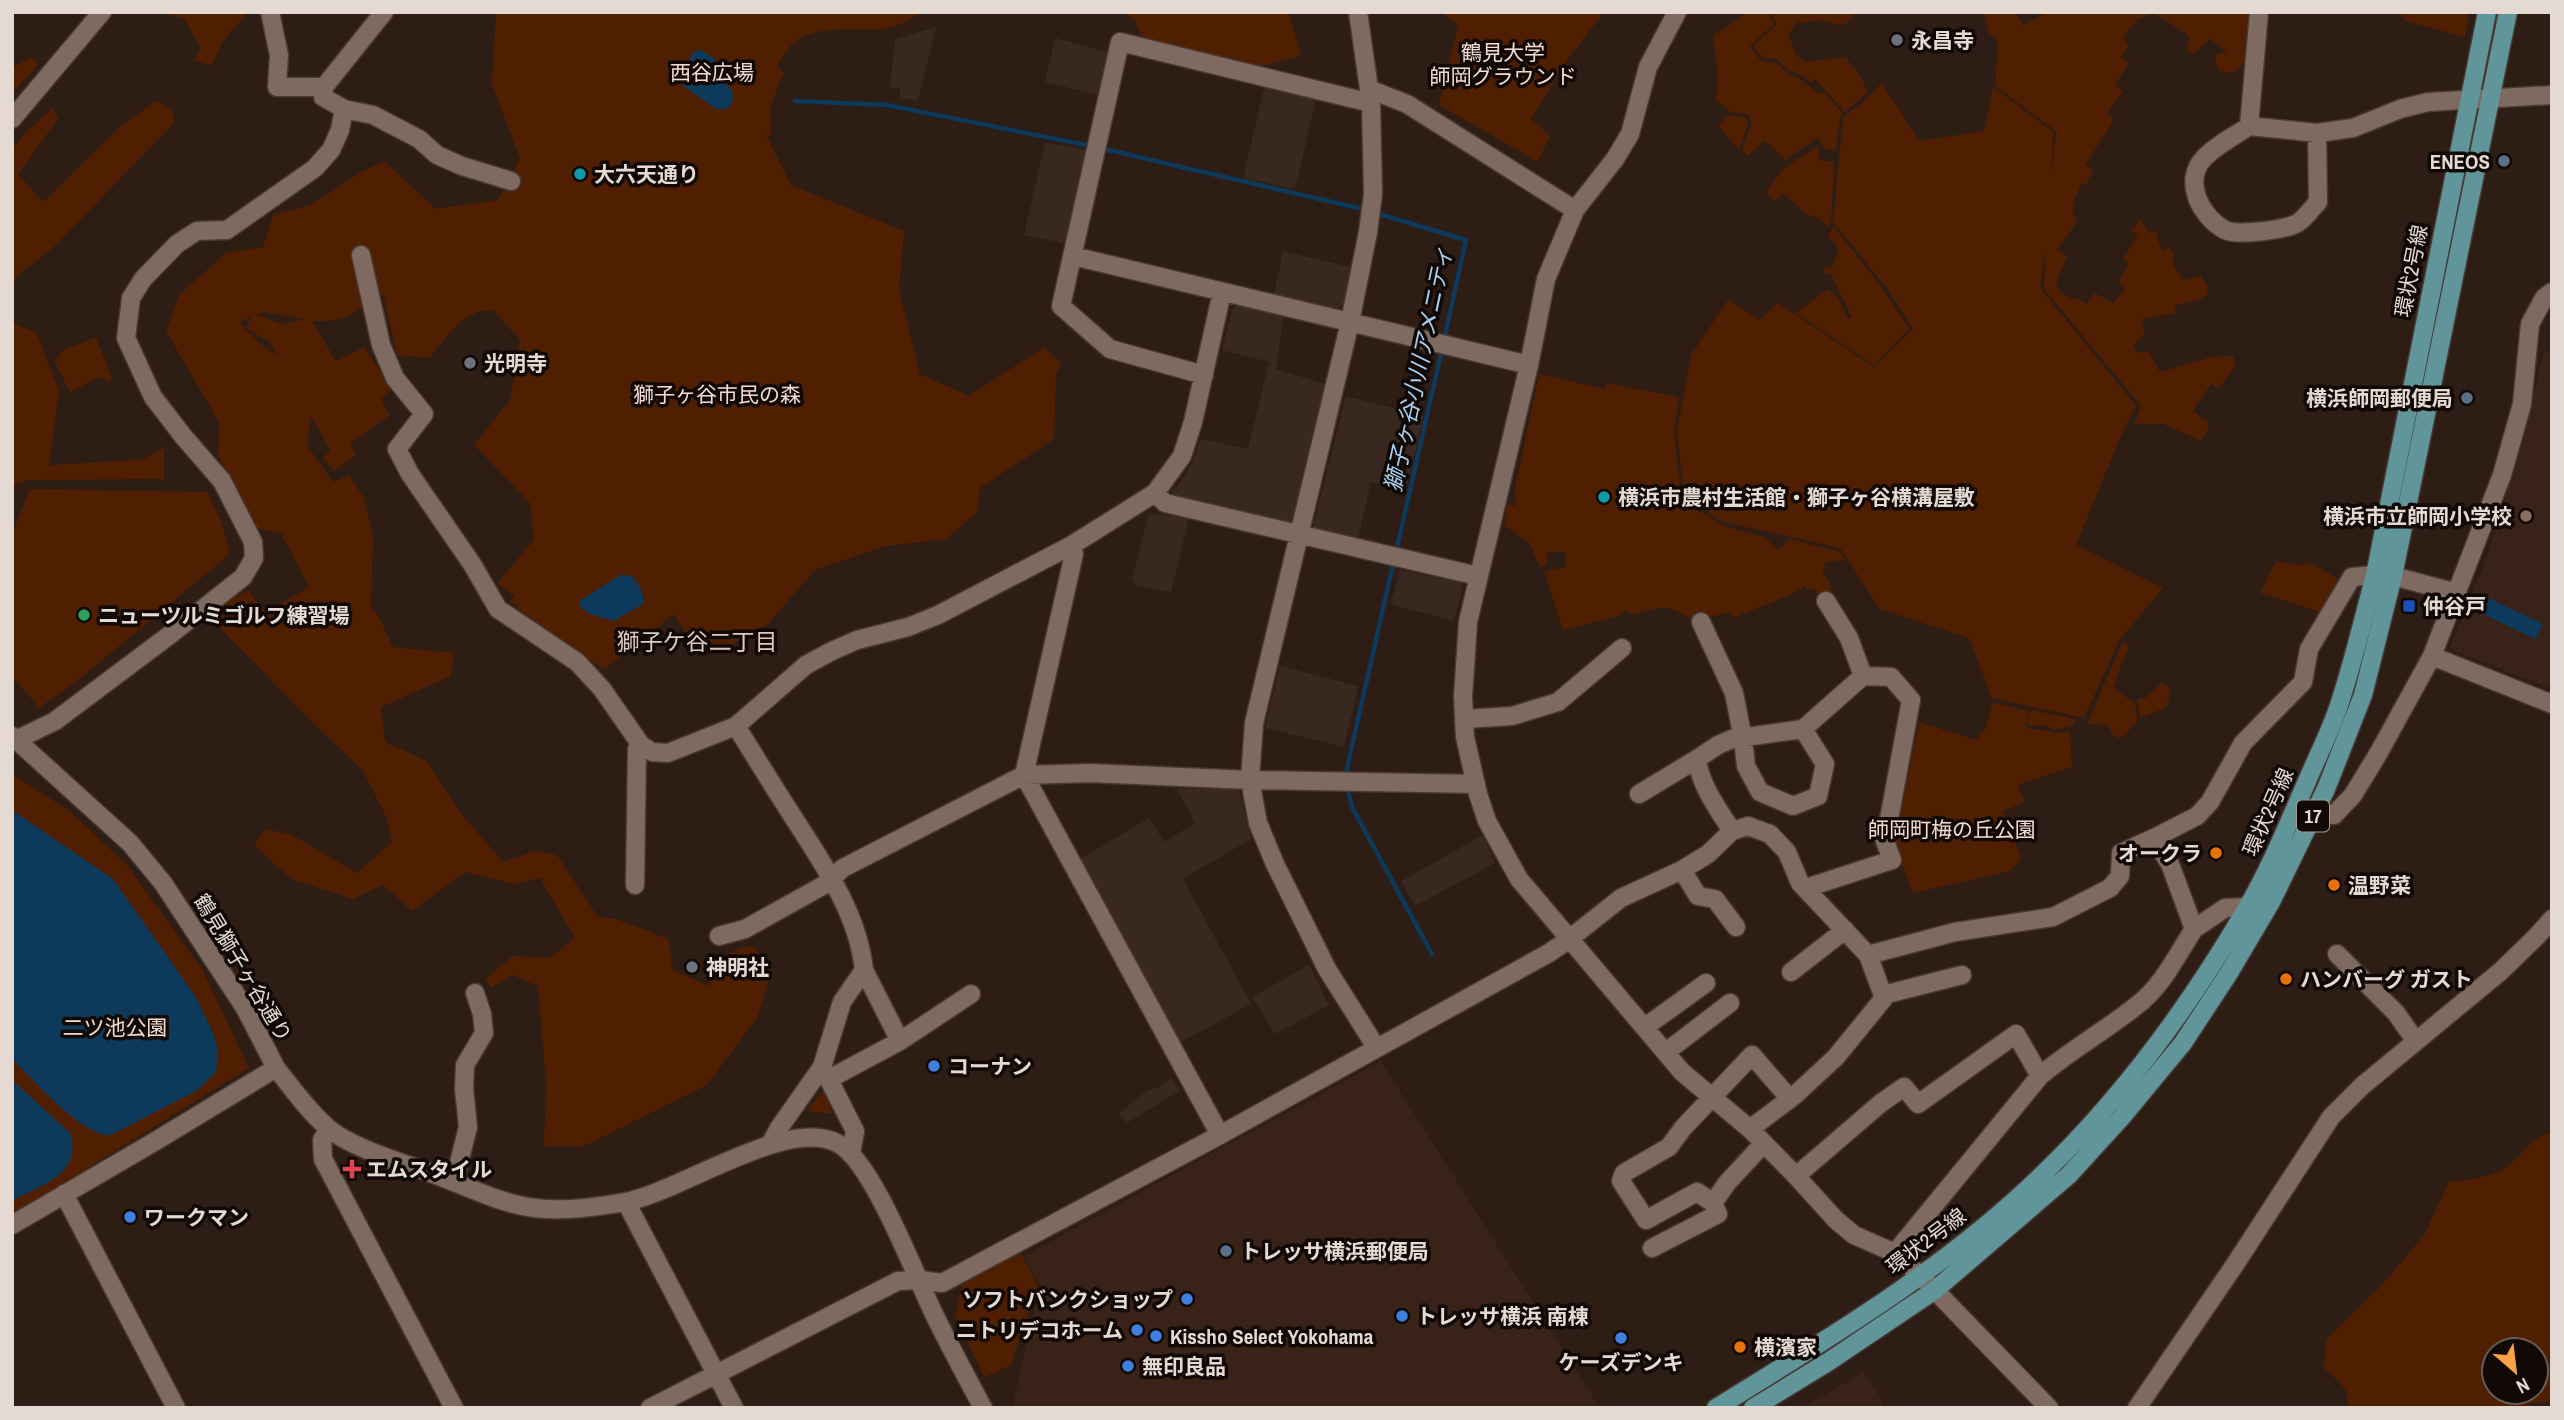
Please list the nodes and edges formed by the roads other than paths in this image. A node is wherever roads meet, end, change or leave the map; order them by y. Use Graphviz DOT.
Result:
graph roads {
  1 [pos="102,12"];
  2 [pos="270,12"];
  3 [pos="384,12"];
  4 [pos="1358,12"];
  5 [pos="1677,12"];
  6 [pos="2259,12"];
  7 [pos="2487,12"];
  8 [pos="2508,12"];
  9 [pos="324,87"];
  10 [pos="2552,95"];
  11 [pos="1370,96"];
  12 [pos="2491,97"];
  13 [pos="2470,98"];
  14 [pos="344,109"];
  15 [pos="12,119"];
  16 [pos="2249,126"];
  17 [pos="2317,133"];
  18 [pos="510,181"];
  19 [pos="1575,210"];
  20 [pos="361,255"];
  21 [pos="1073,256"];
  22 [pos="1222,292"];
  23 [pos="2552,292"];
  24 [pos="1350,322"];
  25 [pos="1529,365"];
  26 [pos="1204,375"];
  27 [pos="1155,493"];
  28 [pos="1298,534"];
  29 [pos="1072,545"];
  30 [pos="2375,575"];
  31 [pos="1478,576"];
  32 [pos="2393,576"];
  33 [pos="2457,593"];
  34 [pos="1826,601"];
  35 [pos="1701,622"];
  36 [pos="1622,648"];
  37 [pos="2432,656"];
  38 [pos="1863,676"];
  39 [pos="2552,704"];
  40 [pos="1464,719"];
  41 [pos="736,726"];
  42 [pos="1803,729"];
  43 [pos="14,738"];
  44 [pos="1743,739"];
  45 [pos="641,745"];
  46 [pos="1697,759"];
  47 [pos="1024,775"];
  48 [pos="1250,780"];
  49 [pos="1476,784"];
  50 [pos="1639,794"];
  51 [pos="2315,813"];
  52 [pos="2290,822"];
  53 [pos="1732,831"];
  54 [pos="2154,838"];
  55 [pos="1682,870"];
  56 [pos="832,877"];
  57 [pos="635,884"];
  58 [pos="1805,888"];
  59 [pos="2248,907"];
  60 [pos="2552,919"];
  61 [pos="1736,927"];
  62 [pos="2194,929"];
  63 [pos="1845,930"];
  64 [pos="719,936"];
  65 [pos="1568,940"];
  66 [pos="2544,940"];
  67 [pos="2337,954"];
  68 [pos="1868,955"];
  69 [pos="864,970"];
  70 [pos="1791,972"];
  71 [pos="1962,975"];
  72 [pos="1706,983"];
  73 [pos="475,993"];
  74 [pos="971,994"];
  75 [pos="1883,995"];
  76 [pos="1730,1003"];
  77 [pos="1645,1027"];
  78 [pos="2415,1040"];
  79 [pos="901,1041"];
  80 [pos="1376,1047"];
  81 [pos="1666,1052"];
  82 [pos="276,1068"];
  83 [pos="825,1073"];
  84 [pos="2040,1076"];
  85 [pos="1712,1097"];
  86 [pos="1790,1099"];
  87 [pos="329,1129"];
  88 [pos="1750,1129"];
  89 [pos="1220,1135"];
  90 [pos="771,1143"];
  91 [pos="1764,1143"];
  92 [pos="851,1154"];
  93 [pos="1796,1176"];
  94 [pos="454,1182"];
  95 [pos="64,1194"];
  96 [pos="626,1202"];
  97 [pos="1713,1203"];
  98 [pos="12,1224"];
  99 [pos="1652,1248"];
  100 [pos="1895,1253"];
  101 [pos="1920,1275"];
  102 [pos="920,1280"];
  103 [pos="1935,1290"];
  104 [pos="716,1373"];
  105 [pos="176,1408"];
  106 [pos="454,1408"];
  107 [pos="650,1408"];
  108 [pos="734,1408"];
  109 [pos="983,1408"];
  110 [pos="1716,1408"];
  111 [pos="1753,1408"];
  112 [pos="2049,1408"];
  113 [pos="2137,1408"];
  1 -- 15 [label="street"];
  2 -- 9 [label="street"];
  3 -- 9 [label="street"];
  4 -- 11 [label="street"];
  5 -- 19 [label="street"];
  6 -- 16 [label="street"];
  7 -- 13 [label="main road, 環状2号線 / 17"];
  8 -- 12 [label="main road, 環状2号線 / 17"];
  9 -- 14 [label="street"];
  10 -- 12 [label="street"];
  11 -- 19 [label="street"];
  11 -- 21 [label="street"];
  11 -- 24 [label="street"];
  12 -- 13 [label="street"];
  12 -- 32 [label="main road, 環状2号線 / 17"];
  13 -- 17 [label="street"];
  13 -- 30 [label="main road, 環状2号線 / 17"];
  14 -- 18 [label="street"];
  14 -- 43 [label="street"];
  16 -- 17 [label="street"];
  16 -- 17 [label="street"];
  19 -- 25 [label="street"];
  20 -- 45 [label="street"];
  21 -- 22 [label="street"];
  21 -- 26 [label="street"];
  22 -- 24 [label="street"];
  22 -- 26 [label="street"];
  23 -- 33 [label="street"];
  24 -- 25 [label="street"];
  24 -- 28 [label="street"];
  25 -- 31 [label="street"];
  26 -- 27 [label="street"];
  27 -- 28 [label="street"];
  27 -- 29 [label="street"];
  28 -- 31 [label="street"];
  28 -- 48 [label="street"];
  29 -- 41 [label="street"];
  29 -- 47 [label="street"];
  30 -- 52 [label="main road, 環状2号線 / 17"];
  30 -- 54 [label="street"];
  31 -- 40 [label="street"];
  32 -- 33 [label="street"];
  32 -- 51 [label="main road, 環状2号線 / 17"];
  33 -- 37 [label="street"];
  34 -- 38 [label="street"];
  35 -- 44 [label="street"];
  36 -- 40 [label="street"];
  37 -- 39 [label="street"];
  37 -- 51 [label="street"];
  38 -- 42 [label="street"];
  38 -- 58 [label="street"];
  40 -- 49 [label="street"];
  41 -- 45 [label="street"];
  41 -- 56 [label="street"];
  42 -- 44 [label="street"];
  42 -- 44 [label="street"];
  43 -- 82 [label="street, 鶴見獅子ヶ谷通り"];
  44 -- 46 [label="street"];
  45 -- 57 [label="street"];
  46 -- 50 [label="street"];
  46 -- 53 [label="street"];
  47 -- 48 [label="street"];
  47 -- 56 [label="street"];
  47 -- 89 [label="street"];
  48 -- 49 [label="street"];
  48 -- 80 [label="street"];
  49 -- 65 [label="street"];
  51 -- 52 [label="street"];
  51 -- 103 [label="main road, 環状2号線 / 17"];
  52 -- 59 [label="main road, 環状2号線 / 17"];
  53 -- 55 [label="street"];
  53 -- 58 [label="street"];
  54 -- 62 [label="street"];
  54 -- 68 [label="street"];
  55 -- 61 [label="street"];
  55 -- 65 [label="street"];
  56 -- 64 [label="street"];
  56 -- 69 [label="street"];
  58 -- 63 [label="street"];
  59 -- 62 [label="street"];
  59 -- 101 [label="main road, 環状2号線 / 17"];
  60 -- 66 [label="street"];
  62 -- 84 [label="street"];
  63 -- 68 [label="street"];
  63 -- 70 [label="street"];
  65 -- 77 [label="street"];
  65 -- 80 [label="street"];
  66 -- 78 [label="street"];
  67 -- 78 [label="street"];
  68 -- 75 [label="street"];
  69 -- 79 [label="street"];
  69 -- 83 [label="street"];
  71 -- 75 [label="street"];
  72 -- 77 [label="street"];
  73 -- 94 [label="street"];
  74 -- 79 [label="street"];
  75 -- 86 [label="street"];
  76 -- 81 [label="street"];
  77 -- 81 [label="street"];
  78 -- 113 [label="street"];
  79 -- 83 [label="street"];
  80 -- 89 [label="street"];
  81 -- 85 [label="street"];
  82 -- 87 [label="street"];
  82 -- 95 [label="street, 鶴見獅子ヶ谷通り"];
  83 -- 90 [label="street"];
  83 -- 92 [label="street"];
  84 -- 93 [label="street"];
  84 -- 100 [label="street"];
  85 -- 86 [label="street"];
  85 -- 88 [label="street"];
  85 -- 97 [label="street"];
  86 -- 88 [label="street"];
  87 -- 94 [label="street"];
  87 -- 106 [label="street"];
  88 -- 91 [label="street"];
  89 -- 102 [label="street"];
  90 -- 92 [label="street"];
  90 -- 96 [label="street"];
  91 -- 93 [label="street"];
  91 -- 97 [label="street"];
  92 -- 102 [label="street"];
  93 -- 100 [label="street"];
  94 -- 96 [label="street"];
  95 -- 98 [label="street, 鶴見獅子ヶ谷通り"];
  95 -- 105 [label="street"];
  96 -- 104 [label="street"];
  97 -- 99 [label="street"];
  100 -- 101 [label="street"];
  101 -- 103 [label="street"];
  101 -- 110 [label="main road, 環状2号線 / 17"];
  102 -- 104 [label="street"];
  102 -- 109 [label="street"];
  103 -- 111 [label="main road, 環状2号線 / 17"];
  103 -- 112 [label="street"];
  104 -- 107 [label="street"];
  104 -- 108 [label="street"];
}
